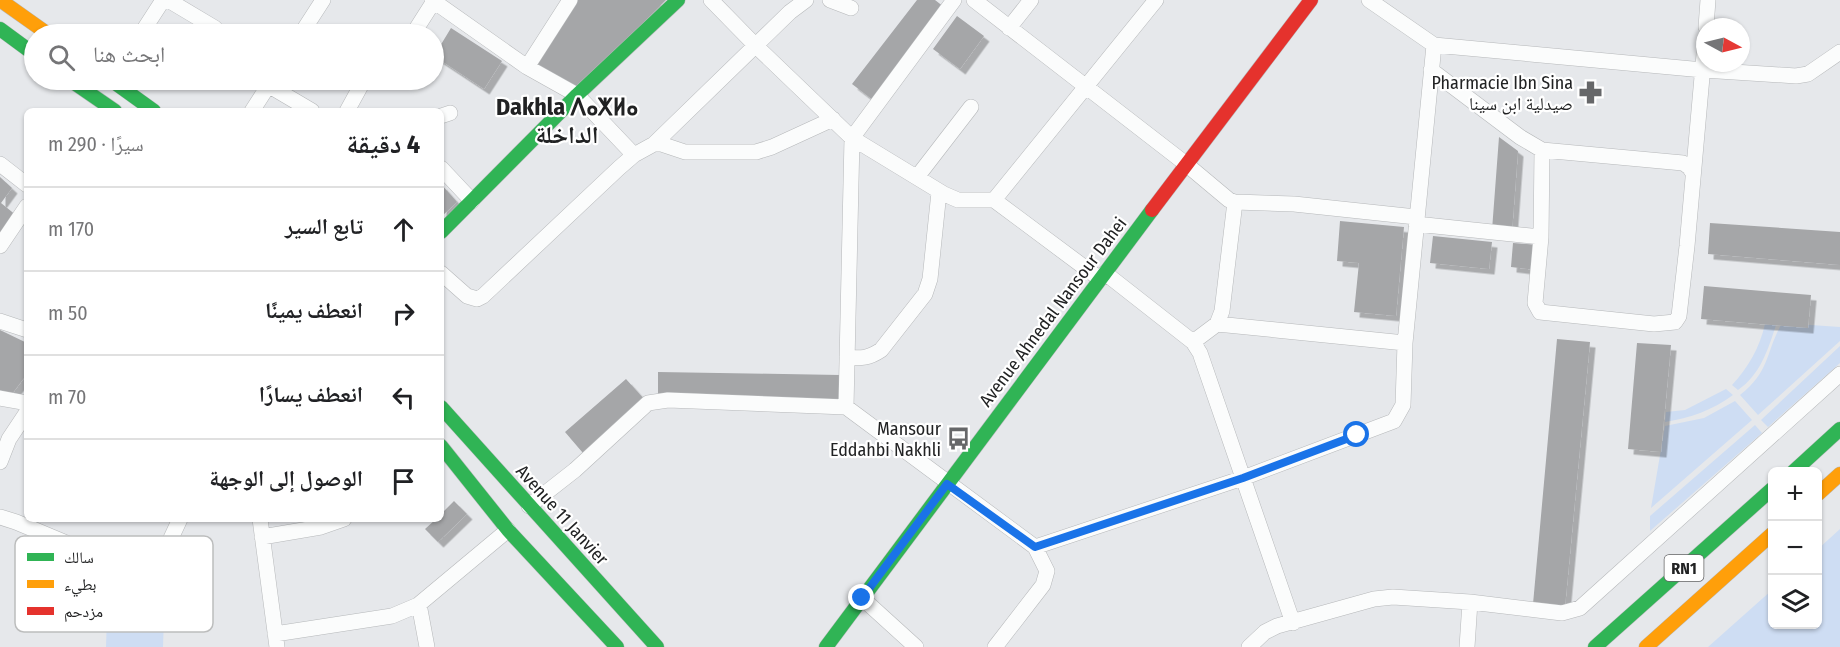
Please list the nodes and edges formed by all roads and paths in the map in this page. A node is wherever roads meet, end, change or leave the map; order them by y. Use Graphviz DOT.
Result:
graph roads {
  1 [pos="0,0"];
  2 [pos="163,0"];
  3 [pos="168,0"];
  4 [pos="323,0"];
  5 [pos="570,0"];
  6 [pos="678,0"];
  7 [pos="711,0"];
  8 [pos="806,0"];
  9 [pos="830,0"];
  10 [pos="954,0"];
  11 [pos="974,0"];
  12 [pos="1031,0"];
  13 [pos="1156,0"];
  14 [pos="1311,0"];
  15 [pos="1369,0"];
  16 [pos="1708,0"];
  17 [pos="433,1"];
  18 [pos="851,8"];
  19 [pos="1707,18"];
  20 [pos="34,24"];
  21 [pos="147,24"];
  22 [pos="208,24"];
  23 [pos="307,24"];
  24 [pos="419,24"];
  25 [pos="1009,28"];
  26 [pos="0,29"];
  27 [pos="1434,45"];
  28 [pos="24,47"];
  29 [pos="757,47"];
  30 [pos="1840,52"];
  31 [pos="527,67"];
  32 [pos="1696,69"];
  33 [pos="1431,70"];
  34 [pos="1703,72"];
  35 [pos="1734,72"];
  36 [pos="1087,87"];
  37 [pos="82,90"];
  38 [pos="126,90"];
  39 [pos="265,90"];
  40 [pos="282,90"];
  41 [pos="359,90"];
  42 [pos="578,95"];
  43 [pos="970,107"];
  44 [pos="105,108"];
  45 [pos="150,108"];
  46 [pos="254,108"];
  47 [pos="308,108"];
  48 [pos="349,108"];
  49 [pos="833,119"];
  50 [pos="852,138"];
  51 [pos="654,144"];
  52 [pos="1542,150"];
  53 [pos="634,154"];
  54 [pos="0,164"];
  55 [pos="1186,164"];
  56 [pos="444,171"];
  57 [pos="1693,173"];
  58 [pos="917,177"];
  59 [pos="24,183"];
  60 [pos="939,192"];
  61 [pos="994,200"];
  62 [pos="472,201"];
  63 [pos="1235,202"];
  64 [pos="24,210"];
  65 [pos="1416,221"];
  66 [pos="444,229"];
  67 [pos="1541,237"];
  68 [pos="0,246"];
  69 [pos="444,276"];
  70 [pos="1103,276"];
  71 [pos="0,321"];
  72 [pos="1217,324"];
  73 [pos="24,329"];
  74 [pos="1193,342"];
  75 [pos="1405,344"];
  76 [pos="847,357"];
  77 [pos="1840,374"];
  78 [pos="0,398"];
  79 [pos="24,403"];
  80 [pos="846,407"];
  81 [pos="444,411"];
  82 [pos="24,416"];
  83 [pos="1840,429"];
  84 [pos="444,450"];
  85 [pos="0,462"];
  86 [pos="1797,467"];
  87 [pos="1840,474"];
  88 [pos="1243,478"];
  89 [pos="947,484"];
  90 [pos="1822,490"];
  91 [pos="1768,493"];
  92 [pos="530,506"];
  93 [pos="0,518"];
  94 [pos="21,520"];
  95 [pos="25,522"];
  96 [pos="179,522"];
  97 [pos="260,522"];
  98 [pos="335,522"];
  99 [pos="508,530"];
  100 [pos="57,536"];
  101 [pos="172,536"];
  102 [pos="262,537"];
  103 [pos="1768,538"];
  104 [pos="1035,547"];
  105 [pos="862,598"];
  106 [pos="1470,602"];
  107 [pos="419,604"];
  108 [pos="1293,623"];
  109 [pos="276,641"];
  110 [pos="427,647"];
  111 [pos="617,647"];
  112 [pos="657,647"];
  113 [pos="826,647"];
  114 [pos="916,647"];
  115 [pos="995,647"];
  116 [pos="1249,647"];
  117 [pos="1467,647"];
  118 [pos="1595,647"];
  119 [pos="1646,647"];
  1 -- 20 [label="main road"];
  2 -- 21 [label="street"];
  3 -- 22 [label="street"];
  4 -- 23 [label="street"];
  5 -- 31 [label="street"];
  6 -- 42 [label="main road"];
  7 -- 29 [label="street"];
  8 -- 29 [label="street"];
  9 -- 18 [label="street"];
  10 -- 50 [label="street"];
  11 -- 25 [label="street"];
  12 -- 25 [label="street"];
  13 -- 36 [label="street"];
  14 -- 55 [label="main road, Avenue Ahnedal Nansour Dahei"];
  15 -- 27 [label="street"];
  16 -- 19 [label="street"];
  17 -- 24 [label="street"];
  17 -- 31 [label="street"];
  25 -- 36 [label="street"];
  26 -- 28 [label="main road"];
  27 -- 32 [label="street"];
  27 -- 33 [label="street"];
  29 -- 49 [label="street"];
  29 -- 51 [label="street"];
  30 -- 35 [label="street"];
  31 -- 42 [label="street"];
  33 -- 52 [label="street"];
  33 -- 65 [label="street"];
  34 -- 57 [label="street"];
  36 -- 55 [label="street"];
  36 -- 61 [label="street"];
  37 -- 44 [label="main road"];
  38 -- 45 [label="main road"];
  39 -- 46 [label="street"];
  40 -- 47 [label="street"];
  41 -- 48 [label="street"];
  42 -- 53 [label="street"];
  42 -- 62 [label="main road"];
  43 -- 58 [label="street"];
  49 -- 50 [label="street"];
  49 -- 51 [label="street"];
  50 -- 58 [label="street"];
  50 -- 76 [label="street"];
  51 -- 53 [label="street"];
  52 -- 57 [label="street"];
  52 -- 67 [label="street"];
  53 -- 69 [label="street"];
  54 -- 59 [label="street"];
  55 -- 63 [label="street"];
  55 -- 70 [label="main road, Avenue Ahnedal Nansour Dahei"];
  56 -- 62 [label="street"];
  57 -- 67 [label="street"];
  58 -- 60 [label="street"];
  60 -- 61 [label="street"];
  60 -- 76 [label="street"];
  61 -- 70 [label="street"];
  62 -- 66 [label="main road"];
  63 -- 65 [label="street"];
  63 -- 72 [label="street"];
  64 -- 68 [label="street"];
  65 -- 67 [label="street"];
  65 -- 75 [label="street"];
  70 -- 74 [label="street"];
  70 -- 89 [label="main road, Avenue Ahnedal Nansour Dahei"];
  71 -- 73 [label="street"];
  72 -- 74 [label="street"];
  72 -- 75 [label="street"];
  74 -- 88 [label="street"];
  75 -- 88 [label="street"];
  76 -- 80 [label="street"];
  77 -- 106 [label="street"];
  78 -- 79 [label="street"];
  80 -- 89 [label="street"];
  80 -- 92 [label="street"];
  81 -- 92 [label="main road, Avenue 11 Janvier"];
  82 -- 85 [label="street"];
  83 -- 86 [label="main road"];
  84 -- 99 [label="main road"];
  87 -- 90 [label="main road"];
  88 -- 104 [label="street"];
  88 -- 108 [label="street"];
  89 -- 104 [label="street"];
  89 -- 105 [label="main road, Avenue Ahnedal Nansour Dahei"];
  91 -- 118 [label="main road, RN1"];
  92 -- 112 [label="main road, Avenue 11 Janvier"];
  93 -- 94 [label="street"];
  95 -- 100 [label="street"];
  96 -- 101 [label="street"];
  97 -- 102 [label="street"];
  98 -- 102 [label="street"];
  99 -- 107 [label="street"];
  99 -- 111 [label="main road"];
  102 -- 109 [label="street"];
  103 -- 119 [label="main road, RN1"];
  104 -- 115 [label="street"];
  105 -- 113 [label="main road, Avenue Ahnedal Nansour Dahei"];
  105 -- 114 [label="street"];
  106 -- 108 [label="street"];
  106 -- 117 [label="street"];
  107 -- 109 [label="street"];
  107 -- 110 [label="street"];
  108 -- 116 [label="street"];
}
